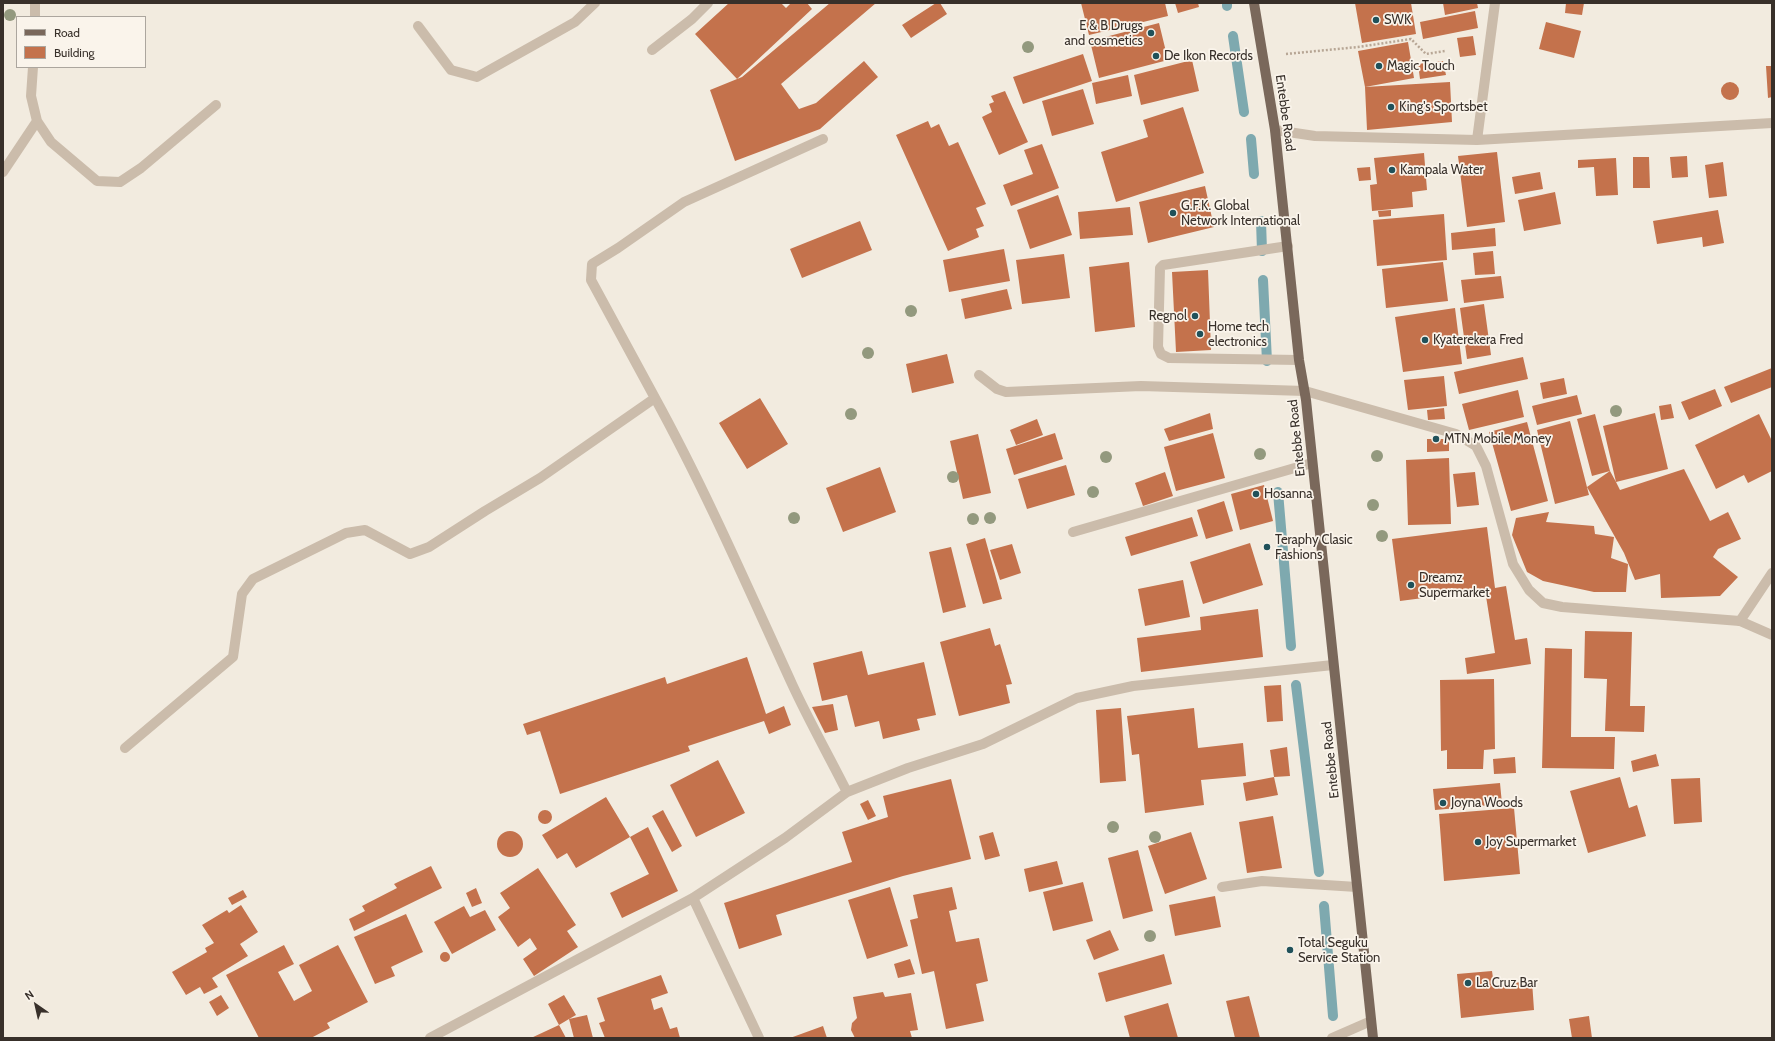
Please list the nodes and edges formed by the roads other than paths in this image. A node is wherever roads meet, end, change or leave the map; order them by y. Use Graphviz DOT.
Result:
graph roads {
  1 [pos="35,3"];
  2 [pos="595,3"];
  3 [pos="708,3"];
  4 [pos="1254,3"];
  5 [pos="1495,3"];
  6 [pos="35,16"];
  7 [pos="418,26"];
  8 [pos="652,50"];
  9 [pos="32,68"];
  10 [pos="216,105"];
  11 [pos="37,121"];
  12 [pos="1772,123"];
  13 [pos="1275,130"];
  14 [pos="823,139"];
  15 [pos="1477,140"];
  16 [pos="3,172"];
  17 [pos="1288,246"];
  18 [pos="1299,360"];
  19 [pos="979,376"];
  20 [pos="1305,390"];
  21 [pos="655,398"];
  22 [pos="1312,463"];
  23 [pos="1073,532"];
  24 [pos="1772,573"];
  25 [pos="1740,621"];
  26 [pos="1772,635"];
  27 [pos="1333,665"];
  28 [pos="125,748"];
  29 [pos="847,792"];
  30 [pos="1222,887"];
  31 [pos="1357,887"];
  32 [pos="693,898"];
  33 [pos="1372,1021"];
  34 [pos="430,1038"];
  35 [pos="759,1038"];
  36 [pos="1332,1038"];
  37 [pos="1373,1038"];
  1 -- 6 [label="street"];
  2 -- 7 [label="street"];
  3 -- 8 [label="street"];
  4 -- 13 [label="main road, Entebbe Road"];
  5 -- 15 [label="street"];
  9 -- 11 [label="street"];
  10 -- 11 [label="street"];
  11 -- 16 [label="street"];
  12 -- 15 [label="street"];
  13 -- 15 [label="street"];
  13 -- 17 [label="main road, Entebbe Road"];
  14 -- 21 [label="street"];
  17 -- 18 [label="main road, Entebbe Road"];
  17 -- 18 [label="street"];
  18 -- 20 [label="main road, Entebbe Road"];
  19 -- 20 [label="street"];
  20 -- 22 [label="main road, Entebbe Road"];
  20 -- 25 [label="street"];
  21 -- 28 [label="street"];
  21 -- 29 [label="street"];
  22 -- 23 [label="street"];
  22 -- 27 [label="main road, Entebbe Road"];
  24 -- 25 [label="street"];
  25 -- 26 [label="street"];
  27 -- 29 [label="street"];
  27 -- 31 [label="main road, Entebbe Road"];
  29 -- 32 [label="street"];
  30 -- 31 [label="street"];
  31 -- 33 [label="main road, Entebbe Road"];
  32 -- 34 [label="street"];
  32 -- 35 [label="street"];
  33 -- 36 [label="street"];
  33 -- 37 [label="main road, Entebbe Road"];
}
